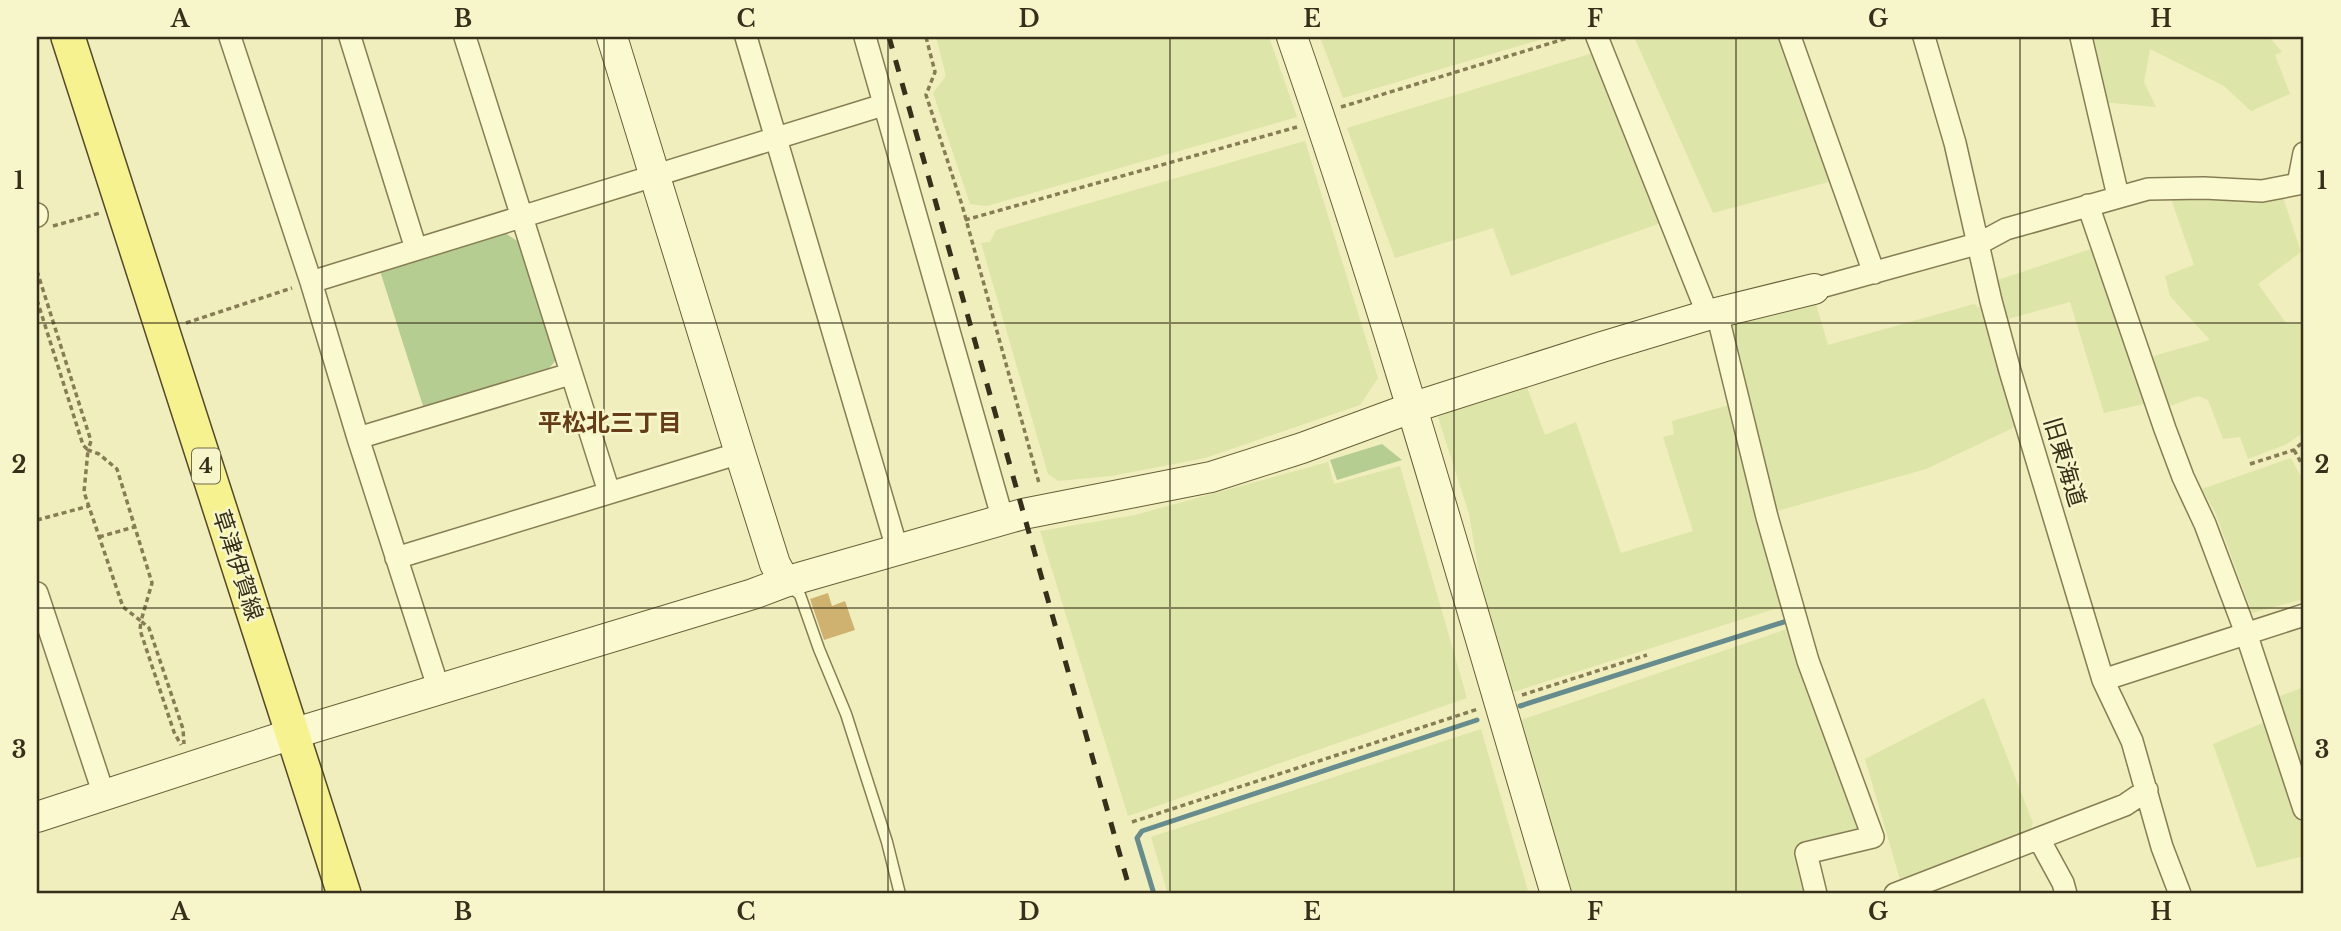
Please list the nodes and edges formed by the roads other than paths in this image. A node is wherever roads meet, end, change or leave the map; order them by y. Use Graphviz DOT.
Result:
graph roads {
  1 [pos="68,37"];
  2 [pos="230,37"];
  3 [pos="350,37"];
  4 [pos="465,37"];
  5 [pos="612,37"];
  6 [pos="746,37"];
  7 [pos="865,37"];
  8 [pos="1292,37"];
  9 [pos="1597,37"];
  10 [pos="1790,37"];
  11 [pos="1924,37"];
  12 [pos="2081,37"];
  13 [pos="883,104"];
  14 [pos="775,138"];
  15 [pos="2304,153"];
  16 [pos="656,177"];
  17 [pos="2118,196"];
  18 [pos="2088,205"];
  19 [pos="522,217"];
  20 [pos="1979,243"];
  21 [pos="416,249"];
  22 [pos="1874,273"];
  23 [pos="311,282"];
  24 [pos="1814,289"];
  25 [pos="1713,314"];
  26 [pos="570,374"];
  27 [pos="1411,408"];
  28 [pos="358,438"];
  29 [pos="740,453"];
  30 [pos="609,492"];
  31 [pos="1003,520"];
  32 [pos="898,552"];
  33 [pos="396,558"];
  34 [pos="785,582"];
  35 [pos="37,593"];
  36 [pos="2304,615"];
  37 [pos="2246,634"];
  38 [pos="46,657"];
  39 [pos="2103,680"];
  40 [pos="439,690"];
  41 [pos="292,734"];
  42 [pos="2147,790"];
  43 [pos="104,795"];
  44 [pos="2304,809"];
  45 [pos="37,817"];
  46 [pos="2039,839"];
  47 [pos="344,894"];
  48 [pos="900,894"];
  49 [pos="1556,894"];
  50 [pos="1816,894"];
  51 [pos="1895,894"];
  52 [pos="2066,894"];
  53 [pos="2180,894"];
  1 -- 41 [label="main road, 草津伊賀線 / 4"];
  2 -- 23 [label="street"];
  3 -- 21 [label="street"];
  4 -- 19 [label="street"];
  5 -- 16 [label="street"];
  6 -- 14 [label="street"];
  7 -- 13 [label="street"];
  8 -- 27 [label="street"];
  9 -- 25 [label="street"];
  10 -- 22 [label="street"];
  11 -- 20 [label="street, 旧東海道"];
  12 -- 17 [label="street"];
  13 -- 14 [label="street"];
  13 -- 31 [label="street"];
  14 -- 16 [label="street"];
  14 -- 32 [label="street"];
  15 -- 17 [label="street"];
  16 -- 19 [label="street"];
  16 -- 29 [label="street"];
  17 -- 18 [label="street"];
  18 -- 20 [label="street"];
  18 -- 37 [label="street"];
  19 -- 21 [label="street"];
  19 -- 26 [label="street"];
  20 -- 22 [label="street"];
  20 -- 39 [label="street, 旧東海道"];
  21 -- 23 [label="street"];
  22 -- 24 [label="street"];
  23 -- 28 [label="street"];
  24 -- 25 [label="street"];
  25 -- 27 [label="street"];
  25 -- 50 [label="street"];
  26 -- 28 [label="street"];
  26 -- 30 [label="street"];
  27 -- 31 [label="street"];
  27 -- 49 [label="street"];
  28 -- 33 [label="street"];
  29 -- 30 [label="street"];
  29 -- 34 [label="street"];
  30 -- 33 [label="street"];
  31 -- 32 [label="street"];
  32 -- 34 [label="street"];
  33 -- 40 [label="street"];
  34 -- 40 [label="street"];
  34 -- 48 [label="lane"];
  35 -- 38 [label="street"];
  36 -- 37 [label="street"];
  37 -- 39 [label="street"];
  37 -- 44 [label="street"];
  38 -- 43 [label="street"];
  39 -- 42 [label="street, 旧東海道"];
  40 -- 41 [label="street"];
  41 -- 43 [label="street"];
  41 -- 47 [label="main road, 草津伊賀線 / 4"];
  42 -- 46 [label="street"];
  42 -- 53 [label="street, 旧東海道"];
  43 -- 45 [label="street"];
  46 -- 51 [label="street"];
  46 -- 52 [label="street"];
}
